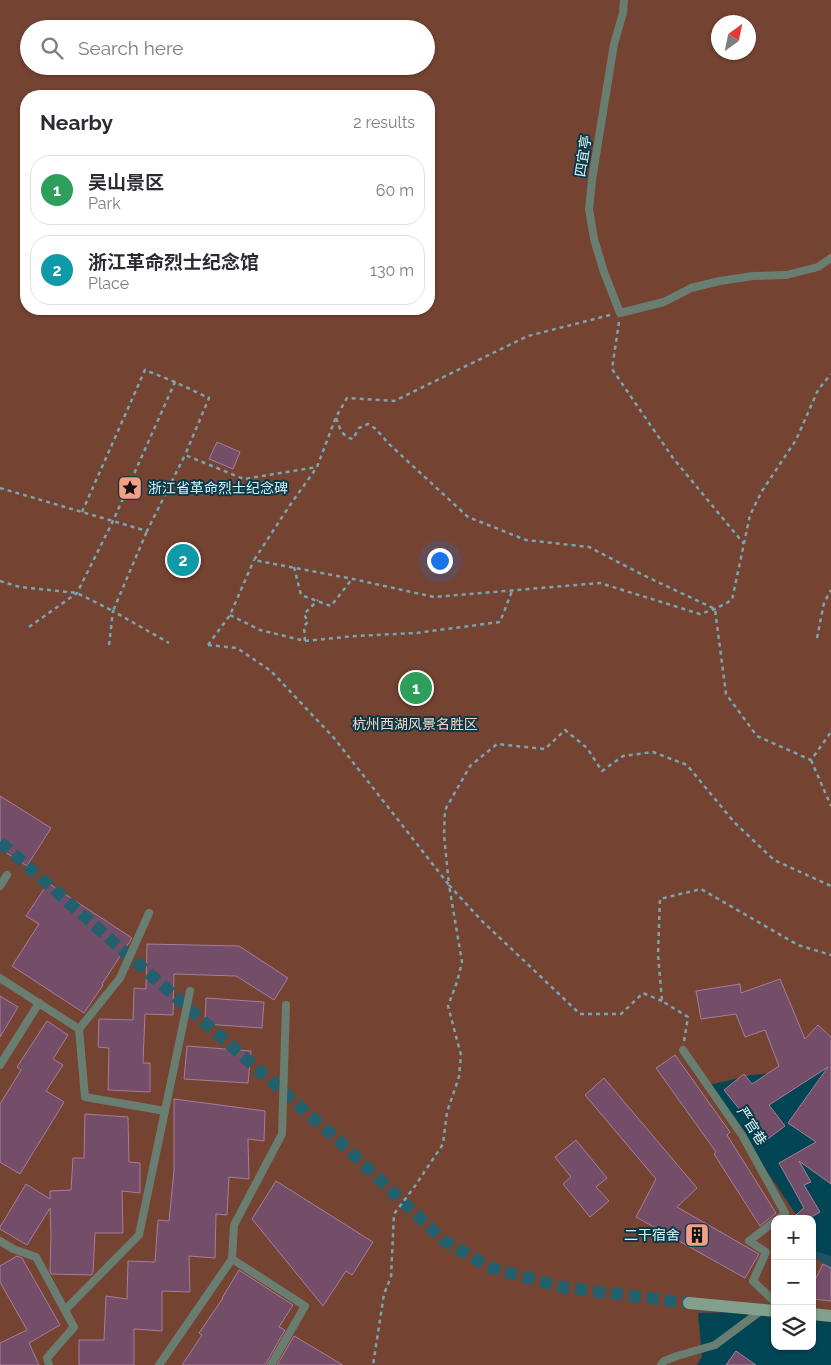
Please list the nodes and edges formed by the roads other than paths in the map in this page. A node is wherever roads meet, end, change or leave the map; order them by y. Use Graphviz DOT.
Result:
graph roads {
  1 [pos="624,0"];
  2 [pos="831,258"];
  3 [pos="7,875"];
  4 [pos="0,886"];
  5 [pos="149,913"];
  6 [pos="0,978"];
  7 [pos="190,991"];
  8 [pos="39,1003"];
  9 [pos="286,1005"];
  10 [pos="79,1029"];
  11 [pos="683,1050"];
  12 [pos="0,1065"];
  13 [pos="165,1111"];
  14 [pos="783,1215"];
  15 [pos="771,1224"];
  16 [pos="0,1241"];
  17 [pos="232,1260"];
  18 [pos="771,1298"];
  19 [pos="689,1303"];
  20 [pos="65,1310"];
  21 [pos="768,1310"];
  22 [pos="816,1314"];
  23 [pos="831,1316"];
  24 [pos="49,1365"];
  25 [pos="159,1365"];
  26 [pos="271,1365"];
  27 [pos="661,1365"];
  1 -- 2 [label="lane, 四宜亭"];
  3 -- 4 [label="lane"];
  5 -- 10 [label="lane"];
  6 -- 8 [label="lane"];
  7 -- 13 [label="lane"];
  8 -- 10 [label="lane"];
  8 -- 12 [label="lane"];
  9 -- 17 [label="lane"];
  10 -- 13 [label="lane"];
  11 -- 14 [label="lane, 严官巷"];
  13 -- 20 [label="lane"];
  15 -- 18 [label="lane"];
  16 -- 20 [label="lane"];
  17 -- 25 [label="lane"];
  17 -- 26 [label="lane"];
  19 -- 21 [label="street"];
  20 -- 24 [label="lane"];
  21 -- 27 [label="lane"];
  22 -- 23 [label="street"];
}
